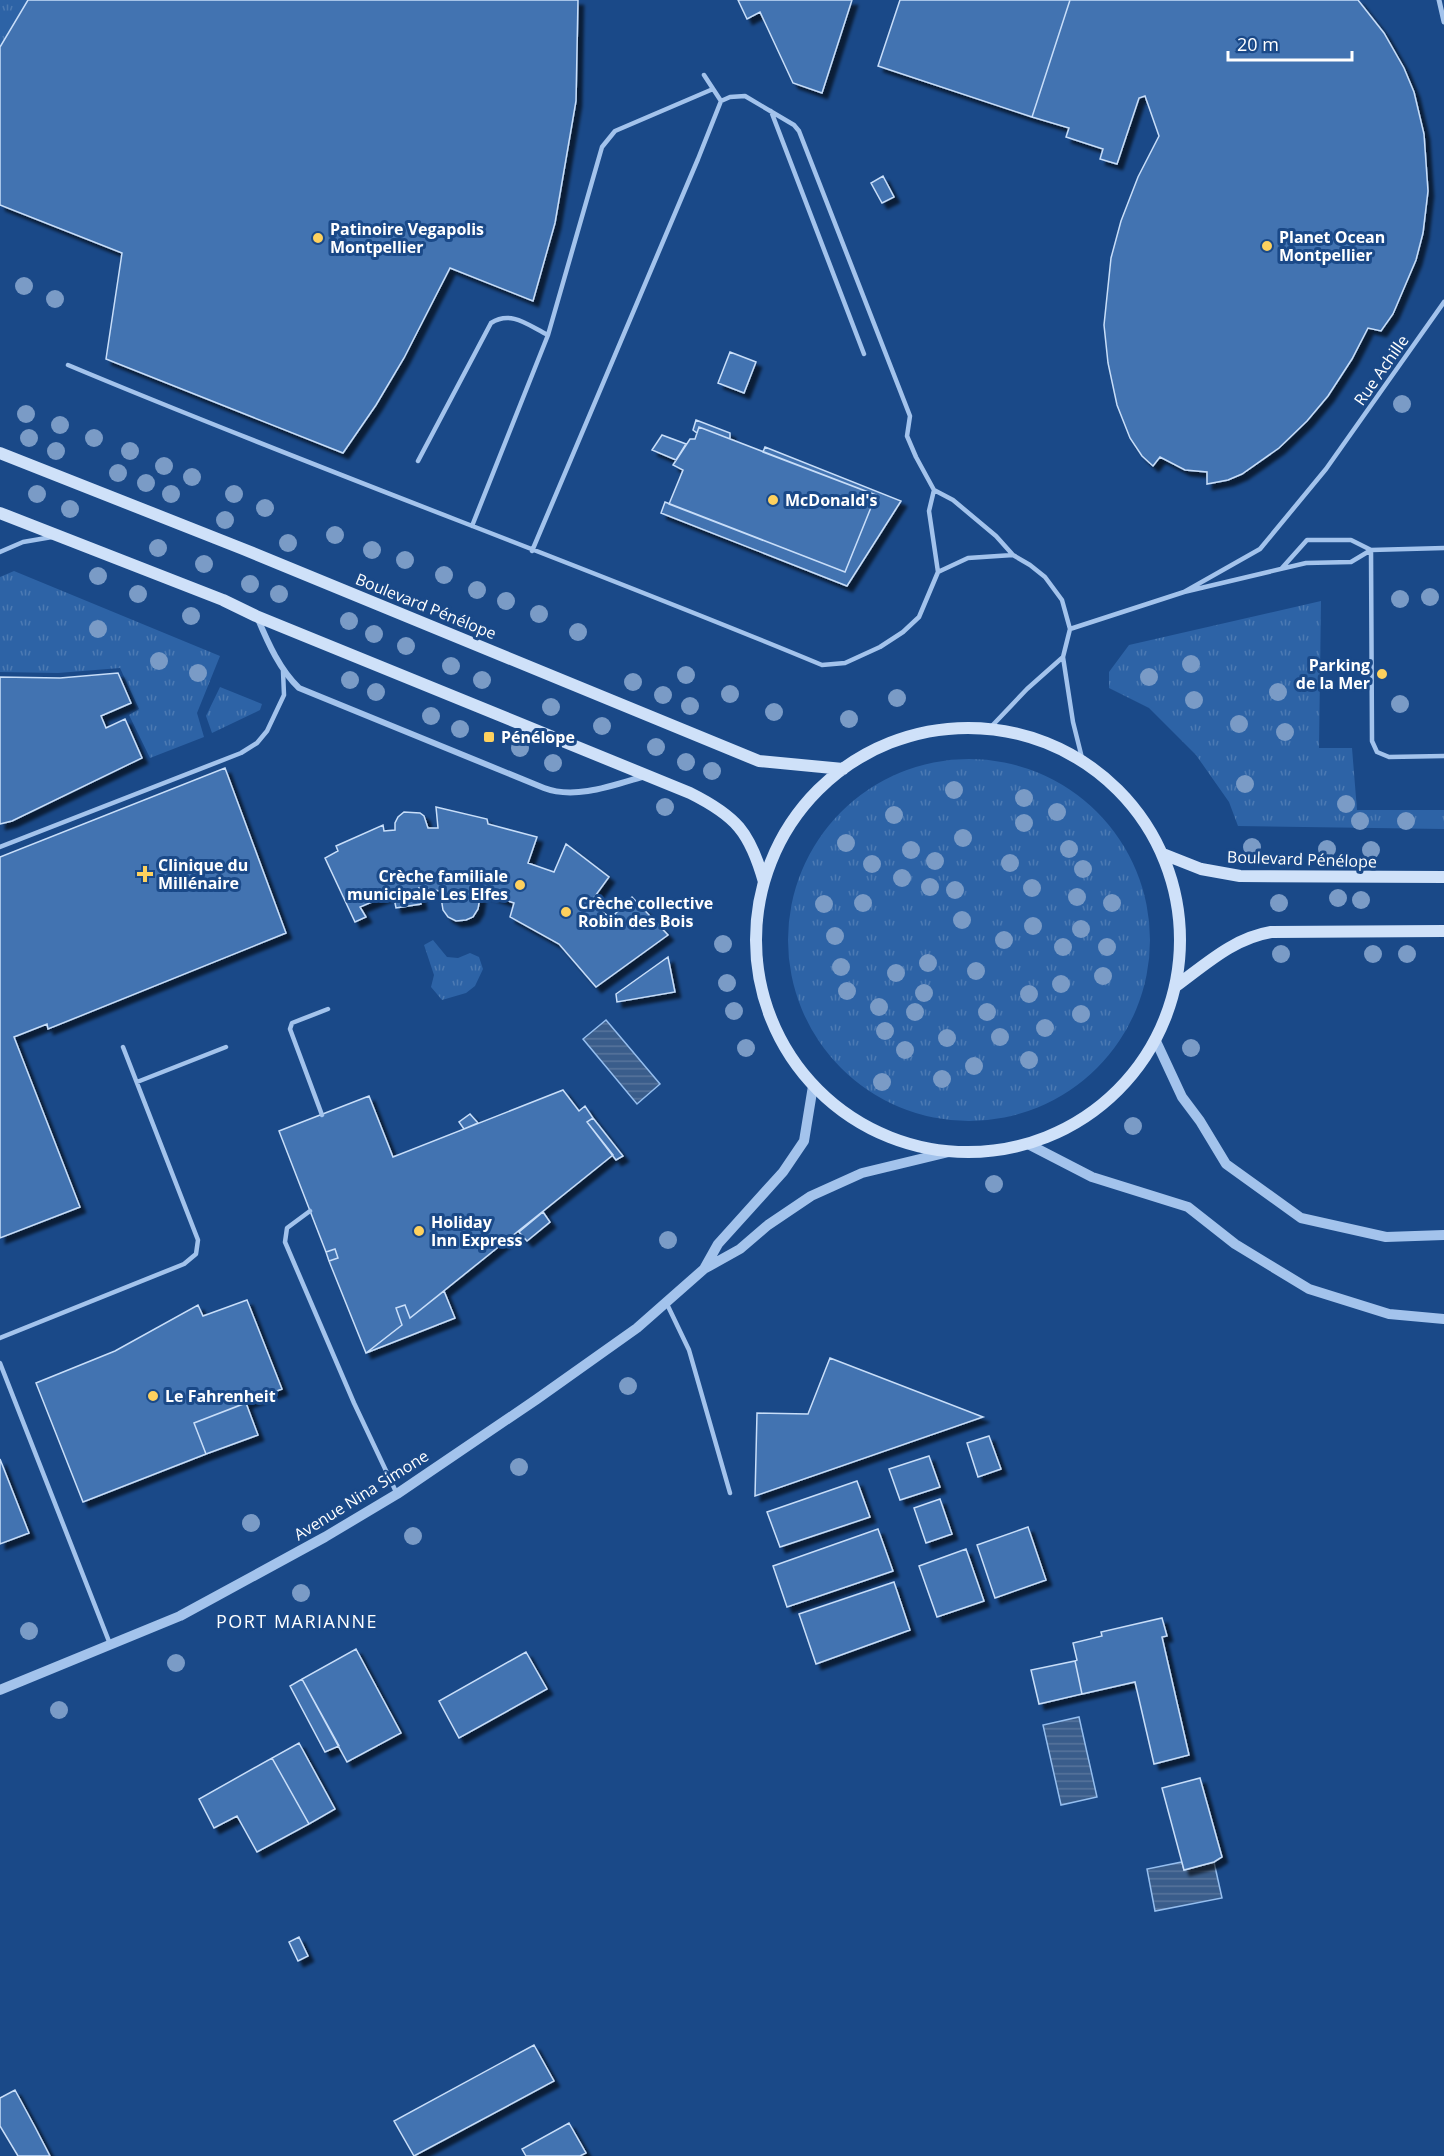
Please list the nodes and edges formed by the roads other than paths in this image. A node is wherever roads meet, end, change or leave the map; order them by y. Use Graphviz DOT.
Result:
graph roads {
  1 [pos="1439,0"];
  2 [pos="1444,22"];
  3 [pos="704,75"];
  4 [pos="713,89"];
  5 [pos="721,101"];
  6 [pos="771,111"];
  7 [pos="1444,302"];
  8 [pos="548,335"];
  9 [pos="864,354"];
  10 [pos="68,365"];
  11 [pos="0,453"];
  12 [pos="418,461"];
  13 [pos="934,490"];
  14 [pos="0,513"];
  15 [pos="472,526"];
  16 [pos="58,536"];
  17 [pos="1444,548"];
  18 [pos="1371,550"];
  19 [pos="532,551"];
  20 [pos="0,552"];
  21 [pos="1013,555"];
  22 [pos="1281,570"];
  23 [pos="938,572"];
  24 [pos="1184,592"];
  25 [pos="256,616"];
  26 [pos="1070,629"];
  27 [pos="1063,657"];
  28 [pos="283,668"];
  29 [pos="988,729"];
  30 [pos="1444,756"];
  31 [pos="1083,762"];
  32 [pos="843,769"];
  33 [pos="648,775"];
  34 [pos="0,846"];
  35 [pos="1163,854"];
  36 [pos="1444,877"];
  37 [pos="764,882"];
  38 [pos="1444,931"];
  39 [pos="1176,986"];
  40 [pos="328,1009"];
  41 [pos="1155,1039"];
  42 [pos="123,1047"];
  43 [pos="226,1047"];
  44 [pos="137,1082"];
  45 [pos="813,1086"];
  46 [pos="322,1115"];
  47 [pos="1028,1144"];
  48 [pos="953,1151"];
  49 [pos="310,1211"];
  50 [pos="1444,1235"];
  51 [pos="704,1269"];
  52 [pos="666,1302"];
  53 [pos="1444,1319"];
  54 [pos="0,1338"];
  55 [pos="0,1363"];
  56 [pos="730,1493"];
  57 [pos="397,1494"];
  58 [pos="110,1644"];
  59 [pos="0,1690"];
  1 -- 2 [label="street"];
  3 -- 4 [label="lane"];
  4 -- 5 [label="lane"];
  4 -- 8 [label="lane"];
  5 -- 6 [label="lane"];
  5 -- 19 [label="lane"];
  6 -- 9 [label="lane"];
  6 -- 13 [label="lane"];
  7 -- 24 [label="lane, Rue Achille"];
  8 -- 12 [label="lane"];
  8 -- 15 [label="lane"];
  10 -- 15 [label="lane"];
  11 -- 32 [label="main road, Boulevard Pénélope"];
  13 -- 21 [label="lane"];
  13 -- 23 [label="lane"];
  14 -- 16 [label="main road"];
  15 -- 19 [label="lane"];
  16 -- 20 [label="lane"];
  16 -- 25 [label="main road"];
  17 -- 18 [label="lane"];
  18 -- 22 [label="lane"];
  18 -- 22 [label="lane"];
  18 -- 30 [label="lane"];
  19 -- 23 [label="lane"];
  21 -- 23 [label="lane"];
  21 -- 26 [label="lane"];
  22 -- 24 [label="lane"];
  24 -- 26 [label="lane"];
  25 -- 28 [label="street"];
  25 -- 33 [label="main road"];
  26 -- 27 [label="lane"];
  27 -- 29 [label="lane"];
  27 -- 31 [label="lane"];
  28 -- 33 [label="street"];
  28 -- 34 [label="lane"];
  29 -- 31 [label="main road"];
  29 -- 32 [label="main road"];
  31 -- 35 [label="main road"];
  32 -- 37 [label="main road"];
  33 -- 37 [label="main road"];
  35 -- 36 [label="main road, Boulevard Pénélope"];
  35 -- 39 [label="main road"];
  37 -- 45 [label="main road"];
  38 -- 39 [label="main road"];
  39 -- 41 [label="main road"];
  40 -- 46 [label="lane"];
  41 -- 47 [label="main road"];
  41 -- 50 [label="street"];
  42 -- 44 [label="lane"];
  43 -- 44 [label="lane"];
  44 -- 54 [label="lane"];
  45 -- 48 [label="main road"];
  45 -- 51 [label="street, Avenue Nina Simone"];
  47 -- 48 [label="main road"];
  47 -- 53 [label="street"];
  48 -- 51 [label="street, Avenue Nina Simone"];
  49 -- 57 [label="lane"];
  51 -- 52 [label="street, Avenue Nina Simone"];
  52 -- 56 [label="lane"];
  52 -- 57 [label="street, Avenue Nina Simone"];
  55 -- 58 [label="lane"];
  57 -- 58 [label="street, Avenue Nina Simone"];
  58 -- 59 [label="street, Avenue Nina Simone"];
}
